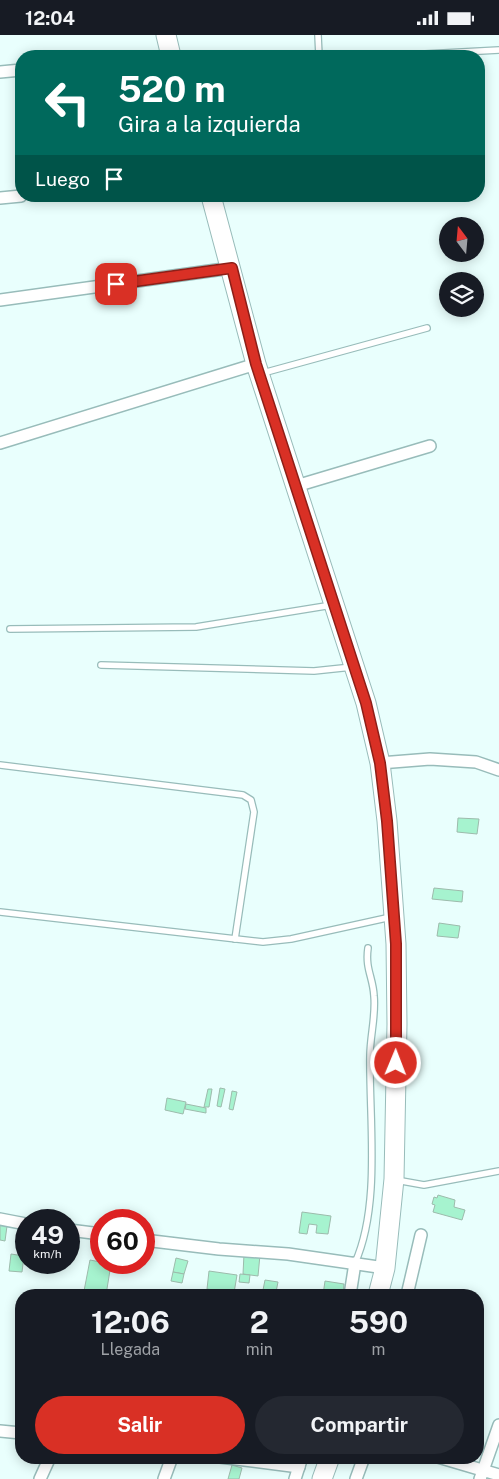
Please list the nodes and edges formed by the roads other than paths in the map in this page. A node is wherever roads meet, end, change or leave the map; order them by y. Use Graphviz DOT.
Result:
graph roads {
  1 [pos="166,35"];
  2 [pos="318,35"];
  3 [pos="169,50"];
  4 [pos="319,50"];
  5 [pos="499,50"];
  6 [pos="485,51"];
  7 [pos="15,71"];
  8 [pos="0,72"];
  9 [pos="15,197"];
  10 [pos="0,198"];
  11 [pos="213,202"];
  12 [pos="232,268"];
  13 [pos="0,300"];
  14 [pos="427,328"];
  15 [pos="258,369"];
  16 [pos="0,443"];
  17 [pos="430,446"];
  18 [pos="296,486"];
  19 [pos="334,605"];
  20 [pos="10,629"];
  21 [pos="101,665"];
  22 [pos="354,667"];
  23 [pos="380,763"];
  24 [pos="0,765"];
  25 [pos="499,770"];
  26 [pos="0,912"];
  27 [pos="394,917"];
  28 [pos="236,939"];
  29 [pos="368,948"];
  30 [pos="499,1171"];
  31 [pos="394,1179"];
  32 [pos="0,1219"];
  33 [pos="15,1222"];
  34 [pos="421,1235"];
  35 [pos="155,1241"];
  36 [pos="355,1263"];
  37 [pos="385,1268"];
  38 [pos="351,1289"];
  39 [pos="380,1289"];
  40 [pos="408,1289"];
  41 [pos="499,1425"];
  42 [pos="0,1431"];
  43 [pos="15,1432"];
  44 [pos="47,1464"];
  45 [pos="169,1464"];
  46 [pos="299,1464"];
  47 [pos="327,1464"];
  48 [pos="361,1464"];
  49 [pos="455,1464"];
  50 [pos="481,1475"];
  51 [pos="499,1475"];
  52 [pos="40,1479"];
  53 [pos="164,1479"];
  54 [pos="295,1479"];
  55 [pos="322,1479"];
  56 [pos="356,1479"];
  1 -- 3 [label="main road"];
  2 -- 4 [label="lane"];
  5 -- 6 [label="lane"];
  7 -- 8 [label="street"];
  9 -- 10 [label="street"];
  11 -- 12 [label="main road"];
  12 -- 13 [label="street"];
  12 -- 15 [label="main road"];
  14 -- 15 [label="lane"];
  15 -- 16 [label="street"];
  15 -- 18 [label="main road"];
  17 -- 18 [label="street"];
  18 -- 19 [label="main road"];
  19 -- 20 [label="lane"];
  19 -- 22 [label="main road"];
  21 -- 22 [label="lane"];
  22 -- 23 [label="main road"];
  23 -- 25 [label="street"];
  23 -- 27 [label="main road"];
  24 -- 28 [label="lane"];
  26 -- 28 [label="lane"];
  27 -- 28 [label="lane"];
  27 -- 31 [label="main road"];
  29 -- 36 [label="lane"];
  30 -- 31 [label="lane"];
  31 -- 37 [label="main road"];
  32 -- 33 [label="street"];
  34 -- 40 [label="street"];
  35 -- 36 [label="street"];
  36 -- 37 [label="street"];
  36 -- 38 [label="street"];
  37 -- 39 [label="main road"];
  41 -- 50 [label="street"];
  42 -- 43 [label="street"];
  44 -- 52 [label="street"];
  45 -- 53 [label="street"];
  46 -- 54 [label="street"];
  47 -- 55 [label="main road"];
  48 -- 56 [label="street"];
  49 -- 50 [label="street"];
  50 -- 51 [label="street"];
}
